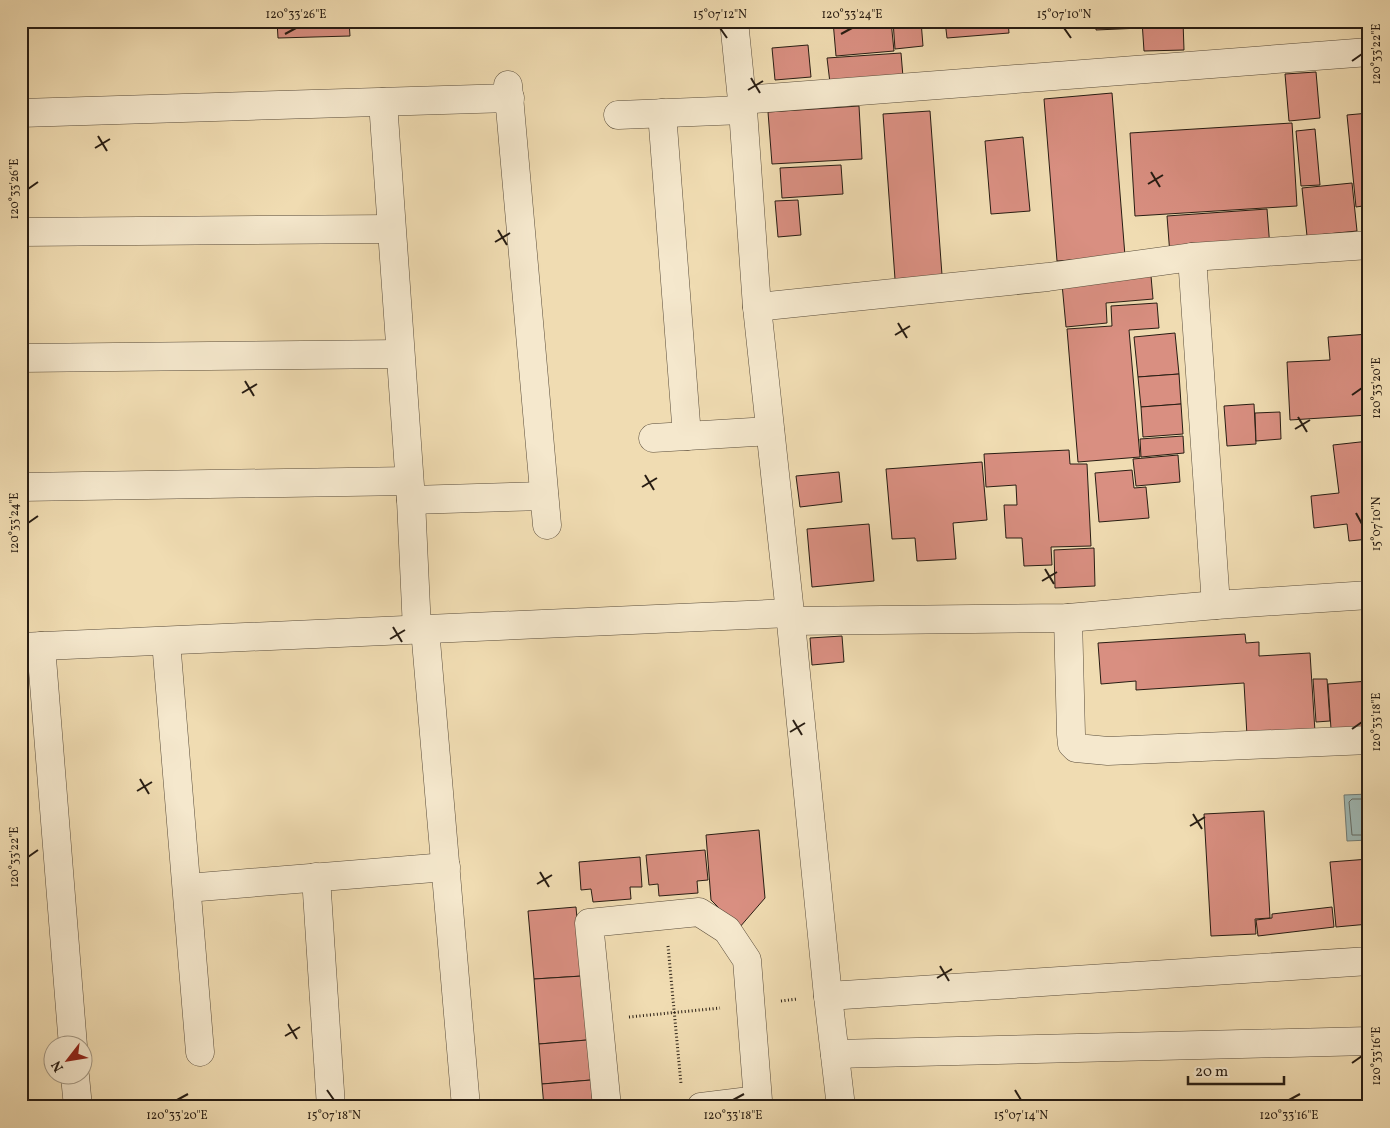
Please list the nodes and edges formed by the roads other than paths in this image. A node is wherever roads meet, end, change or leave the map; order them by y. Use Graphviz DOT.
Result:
graph roads {
  1 [pos="734,21"];
  2 [pos="1369,52"];
  3 [pos="383,102"];
  4 [pos="742,105"];
  5 [pos="21,113"];
  6 [pos="662,113"];
  7 [pos="618,115"];
  8 [pos="391,229"];
  9 [pos="21,232"];
  10 [pos="1369,245"];
  11 [pos="1192,257"];
  12 [pos="757,307"];
  13 [pos="400,354"];
  14 [pos="21,358"];
  15 [pos="770,431"];
  16 [pos="687,436"];
  17 [pos="653,438"];
  18 [pos="21,486"];
  19 [pos="410,490"];
  20 [pos="544,496"];
  21 [pos="547,525"];
  22 [pos="1369,595"];
  23 [pos="1216,605"];
  24 [pos="790,617"];
  25 [pos="1068,618"];
  26 [pos="421,630"];
  27 [pos="166,641"];
  28 [pos="31,647"];
  29 [pos="1369,740"];
  30 [pos="446,867"];
  31 [pos="316,877"];
  32 [pos="186,888"];
  33 [pos="1369,961"];
  34 [pos="828,996"];
  35 [pos="72,1036"];
  36 [pos="1369,1041"];
  37 [pos="200,1052"];
  38 [pos="835,1054"];
  39 [pos="76,1086"];
  40 [pos="78,1107"];
  41 [pos="331,1107"];
  42 [pos="466,1107"];
  43 [pos="607,1107"];
  44 [pos="701,1107"];
  45 [pos="841,1107"];
  1 -- 4 [label="street"];
  2 -- 4 [label="street"];
  3 -- 5 [label="street"];
  3 -- 8 [label="street"];
  3 -- 20 [label="street"];
  4 -- 6 [label="street"];
  4 -- 12 [label="street"];
  6 -- 7 [label="street"];
  6 -- 16 [label="street"];
  8 -- 9 [label="street"];
  8 -- 13 [label="street"];
  10 -- 11 [label="street"];
  11 -- 12 [label="street"];
  11 -- 23 [label="street"];
  12 -- 15 [label="street"];
  13 -- 14 [label="street"];
  13 -- 19 [label="street"];
  15 -- 16 [label="street"];
  15 -- 24 [label="street"];
  16 -- 17 [label="street"];
  18 -- 19 [label="street"];
  19 -- 20 [label="street"];
  19 -- 26 [label="street"];
  20 -- 21 [label="street"];
  22 -- 23 [label="street"];
  23 -- 25 [label="street"];
  24 -- 25 [label="street"];
  24 -- 26 [label="street"];
  24 -- 34 [label="street"];
  25 -- 29 [label="street"];
  26 -- 27 [label="street"];
  26 -- 30 [label="street"];
  27 -- 28 [label="street"];
  27 -- 32 [label="street"];
  28 -- 35 [label="street"];
  30 -- 31 [label="street"];
  30 -- 42 [label="street"];
  31 -- 32 [label="street"];
  31 -- 41 [label="street"];
  32 -- 37 [label="street"];
  33 -- 34 [label="street"];
  34 -- 38 [label="street"];
  36 -- 38 [label="street"];
  38 -- 45 [label="street"];
  39 -- 40 [label="street"];
  43 -- 44 [label="street"];
}
